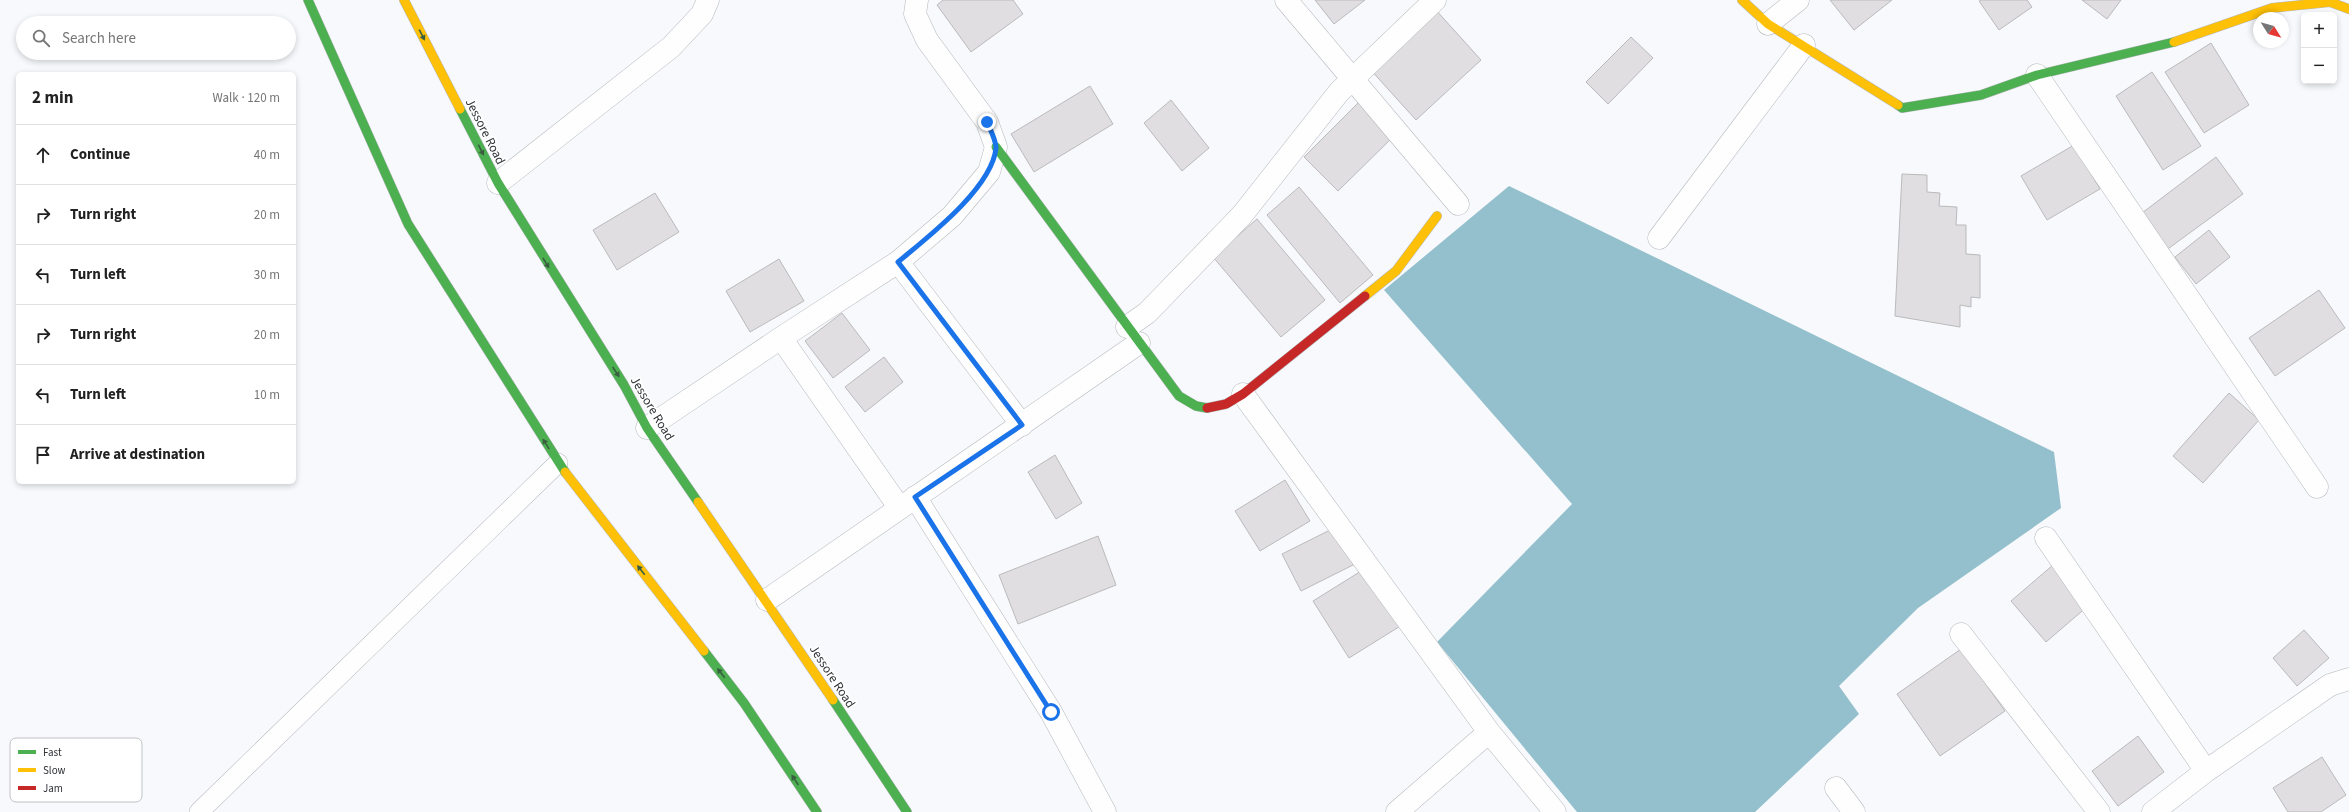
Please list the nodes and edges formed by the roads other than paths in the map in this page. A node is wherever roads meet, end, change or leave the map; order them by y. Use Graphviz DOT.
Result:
graph roads {
  1 [pos="308,0"];
  2 [pos="404,0"];
  3 [pos="708,0"];
  4 [pos="917,0"];
  5 [pos="1286,0"];
  6 [pos="1435,0"];
  7 [pos="1742,0"];
  8 [pos="1798,0"];
  9 [pos="2349,9"];
  10 [pos="1768,24"];
  11 [pos="1804,45"];
  12 [pos="2037,75"];
  13 [pos="1352,78"];
  14 [pos="996,147"];
  15 [pos="498,183"];
  16 [pos="1458,204"];
  17 [pos="1437,216"];
  18 [pos="1659,238"];
  19 [pos="898,262"];
  20 [pos="1133,335"];
  21 [pos="780,338"];
  22 [pos="1243,394"];
  23 [pos="1022,425"];
  24 [pos="647,428"];
  25 [pos="558,463"];
  26 [pos="2317,487"];
  27 [pos="907,502"];
  28 [pos="2046,538"];
  29 [pos="767,600"];
  30 [pos="1961,634"];
  31 [pos="2349,679"];
  32 [pos="1489,732"];
  33 [pos="2206,771"];
  34 [pos="1836,788"];
  35 [pos="199,812"];
  36 [pos="817,812"];
  37 [pos="907,812"];
  38 [pos="1105,812"];
  39 [pos="1397,812"];
  40 [pos="1555,812"];
  41 [pos="1854,812"];
  42 [pos="2099,812"];
  43 [pos="2153,812"];
  25 -- 1 [label="main road, one-way"];
  2 -- 15 [label="main road, Jessore Road, one-way"];
  3 -- 15 [label="street"];
  4 -- 14 [label="street"];
  5 -- 13 [label="street"];
  6 -- 13 [label="street"];
  7 -- 10 [label="main road"];
  8 -- 10 [label="street"];
  9 -- 12 [label="main road"];
  10 -- 11 [label="main road"];
  11 -- 12 [label="main road"];
  11 -- 18 [label="street"];
  12 -- 26 [label="street"];
  13 -- 16 [label="street"];
  13 -- 20 [label="street"];
  14 -- 19 [label="street"];
  14 -- 20 [label="main road"];
  15 -- 24 [label="main road, Jessore Road, one-way"];
  17 -- 22 [label="main road"];
  19 -- 21 [label="street"];
  19 -- 23 [label="street"];
  20 -- 22 [label="main road"];
  20 -- 23 [label="street"];
  21 -- 24 [label="street"];
  21 -- 27 [label="street"];
  22 -- 32 [label="street"];
  23 -- 27 [label="street"];
  24 -- 29 [label="main road, Jessore Road"];
  25 -- 35 [label="lane"];
  36 -- 25 [label="main road, one-way"];
  27 -- 29 [label="street"];
  27 -- 38 [label="street"];
  28 -- 33 [label="street"];
  29 -- 37 [label="main road, Jessore Road"];
  30 -- 42 [label="street"];
  31 -- 33 [label="street"];
  32 -- 39 [label="street"];
  32 -- 40 [label="street"];
  33 -- 43 [label="street"];
  34 -- 41 [label="street"];
}
